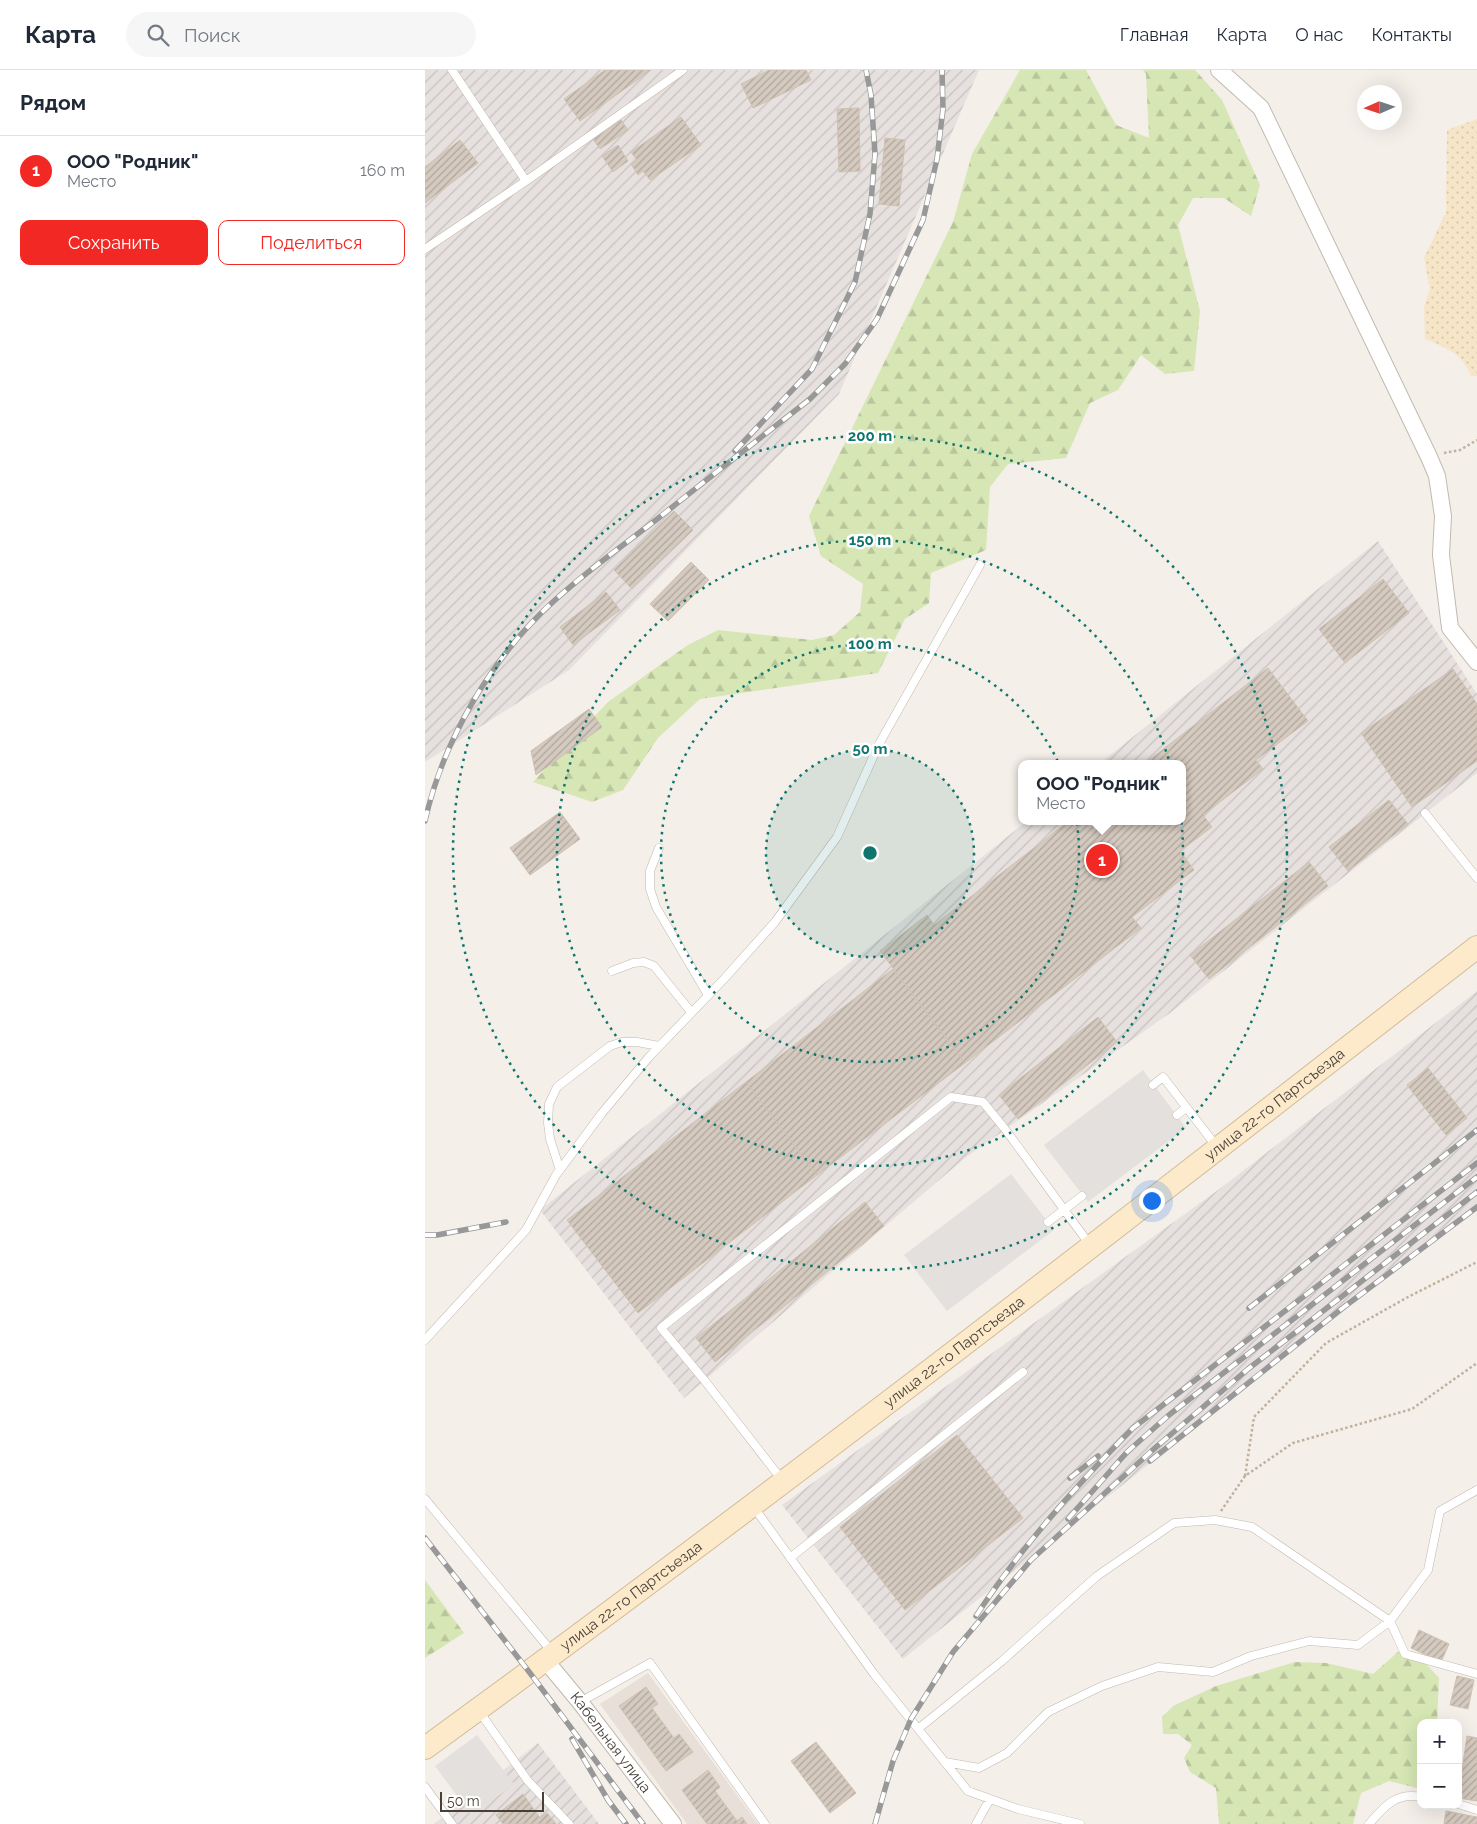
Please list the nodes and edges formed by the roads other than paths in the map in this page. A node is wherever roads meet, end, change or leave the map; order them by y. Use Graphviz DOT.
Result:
graph roads {
  1 [pos="452,70"];
  2 [pos="683,70"];
  3 [pos="1219,70"];
  4 [pos="526,181"];
  5 [pos="425,249"];
  6 [pos="980,565"];
  7 [pos="1477,662"];
  8 [pos="1425,813"];
  9 [pos="659,848"];
  10 [pos="1477,878"];
  11 [pos="1477,947"];
  12 [pos="611,971"];
  13 [pos="708,995"];
  14 [pos="691,1012"];
  15 [pos="659,1046"];
  16 [pos="1153,1085"];
  17 [pos="1186,1108"];
  18 [pos="1177,1116"];
  19 [pos="1218,1149"];
  20 [pos="560,1170"];
  21 [pos="1083,1196"];
  22 [pos="1064,1210"];
  23 [pos="1048,1222"];
  24 [pos="1091,1247"];
  25 [pos="425,1340"];
  26 [pos="1023,1372"];
  27 [pos="783,1482"];
  28 [pos="1477,1490"];
  29 [pos="425,1500"];
  30 [pos="752,1505"];
  31 [pos="790,1558"];
  32 [pos="1390,1621"];
  33 [pos="550,1657"];
  34 [pos="1477,1674"];
  35 [pos="580,1702"];
  36 [pos="478,1709"];
  37 [pos="918,1729"];
  38 [pos="425,1748"];
  39 [pos="945,1762"];
  40 [pos="425,1787"];
  41 [pos="1417,1796"];
  42 [pos="990,1799"];
  43 [pos="1462,1805"];
  44 [pos="1477,1810"];
  45 [pos="452,1824"];
  46 [pos="569,1824"];
  47 [pos="673,1824"];
  48 [pos="765,1824"];
  49 [pos="976,1824"];
  50 [pos="1080,1824"];
  51 [pos="1369,1824"];
  1 -- 4 [label="lane"];
  2 -- 4 [label="lane"];
  3 -- 7 [label="street"];
  4 -- 5 [label="lane"];
  6 -- 13 [label="lane"];
  8 -- 10 [label="lane"];
  9 -- 13 [label="lane"];
  11 -- 19 [label="street, улица 22-го Партсъезда"];
  12 -- 14 [label="lane"];
  13 -- 14 [label="lane"];
  14 -- 15 [label="lane"];
  15 -- 20 [label="lane"];
  15 -- 20 [label="lane"];
  16 -- 17 [label="lane"];
  17 -- 18 [label="lane"];
  17 -- 19 [label="lane"];
  19 -- 24 [label="street, улица 22-го Партсъезда"];
  20 -- 25 [label="lane"];
  21 -- 22 [label="lane"];
  22 -- 23 [label="lane"];
  22 -- 24 [label="lane"];
  22 -- 27 [label="lane"];
  24 -- 27 [label="street, улица 22-го Партсъезда"];
  26 -- 31 [label="lane"];
  27 -- 30 [label="street, улица 22-го Партсъезда"];
  28 -- 32 [label="lane"];
  29 -- 33 [label="lane"];
  30 -- 31 [label="lane"];
  30 -- 33 [label="street, улица 22-го Партсъезда"];
  31 -- 37 [label="lane"];
  32 -- 34 [label="lane"];
  32 -- 37 [label="lane"];
  32 -- 39 [label="lane"];
  33 -- 35 [label="street, Кабельная улица"];
  33 -- 36 [label="street, улица 22-го Партсъезда"];
  35 -- 47 [label="street, Кабельная улица"];
  35 -- 48 [label="lane"];
  36 -- 38 [label="street, улица 22-го Партсъезда"];
  36 -- 46 [label="lane"];
  37 -- 39 [label="lane"];
  39 -- 42 [label="lane"];
  40 -- 45 [label="lane"];
  41 -- 51 [label="lane"];
  42 -- 49 [label="lane"];
  42 -- 50 [label="lane"];
  43 -- 44 [label="lane"];
}
